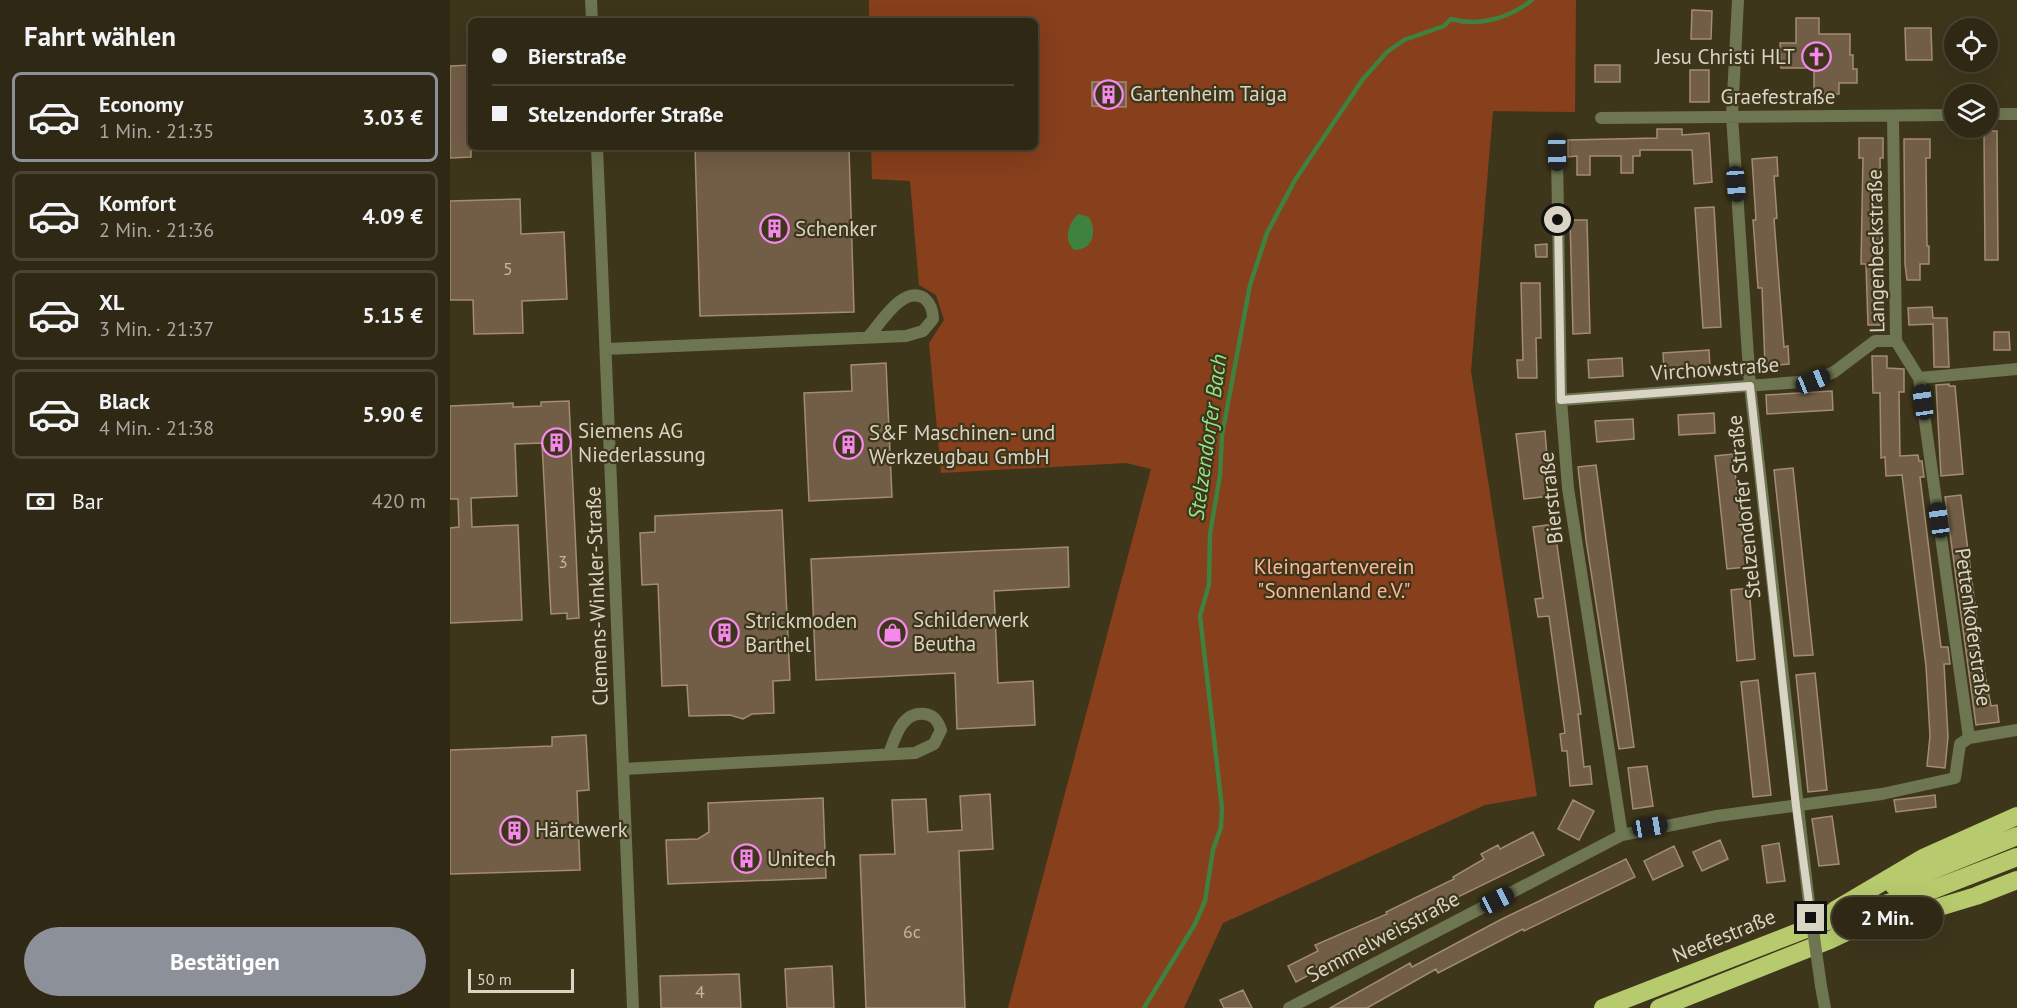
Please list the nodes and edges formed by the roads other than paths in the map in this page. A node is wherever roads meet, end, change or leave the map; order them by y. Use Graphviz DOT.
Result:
graph roads {
  1 [pos="591,0"];
  2 [pos="1738,0"];
  3 [pos="592,18"];
  4 [pos="1998,114"];
  5 [pos="2017,114"];
  6 [pos="1944,115"];
  7 [pos="1732,116"];
  8 [pos="1893,117"];
  9 [pos="1601,118"];
  10 [pos="597,150"];
  11 [pos="1557,153"];
  12 [pos="869,336"];
  13 [pos="1896,341"];
  14 [pos="606,349"];
  15 [pos="2017,369"];
  16 [pos="1919,378"];
  17 [pos="1750,386"];
  18 [pos="1561,400"];
  19 [pos="2017,730"];
  20 [pos="1969,738"];
  21 [pos="889,754"];
  22 [pos="624,769"];
  23 [pos="1796,806"];
  24 [pos="2017,816"];
  25 [pos="1622,835"];
  26 [pos="2017,836"];
  27 [pos="2017,857"];
  28 [pos="2017,880"];
  29 [pos="1932,890"];
  30 [pos="1830,915"];
  31 [pos="1830,940"];
  32 [pos="633,1008"];
  33 [pos="1289,1008"];
  34 [pos="1603,1008"];
  35 [pos="1659,1008"];
  36 [pos="1824,1008"];
  1 -- 3 [label="street"];
  2 -- 7 [label="street, Stelzendorfer Straße"];
  4 -- 5 [label="street"];
  6 -- 8 [label="street, Graefestraße"];
  7 -- 8 [label="street, Graefestraße"];
  7 -- 9 [label="street, Graefestraße"];
  7 -- 17 [label="street, Stelzendorfer Straße"];
  8 -- 13 [label="street, Langenbeckstraße"];
  10 -- 14 [label="street, Clemens-Winkler-Straße"];
  11 -- 18 [label="street, Bierstraße"];
  12 -- 12 [label="street"];
  12 -- 14 [label="street"];
  13 -- 16 [label="street, Langenbeckstraße"];
  13 -- 17 [label="street, Virchowstraße"];
  14 -- 22 [label="street, Clemens-Winkler-Straße"];
  15 -- 16 [label="street"];
  16 -- 20 [label="street, Pettenkoferstraße"];
  17 -- 18 [label="street, Virchowstraße"];
  17 -- 23 [label="street, Stelzendorfer Straße"];
  18 -- 25 [label="street, Bierstraße"];
  19 -- 20 [label="street"];
  20 -- 23 [label="street, Semmelweisstraße"];
  21 -- 22 [label="street"];
  22 -- 32 [label="street, Clemens-Winkler-Straße"];
  23 -- 25 [label="street, Semmelweisstraße"];
  23 -- 36 [label="street, Stelzendorfer Straße, bridge"];
  24 -- 30 [label="highway"];
  25 -- 33 [label="street, Semmelweisstraße"];
  26 -- 30 [label="highway"];
  27 -- 29 [label="highway, Neefestraße"];
  28 -- 31 [label="highway"];
  29 -- 30 [label="highway, Neefestraße"];
  29 -- 31 [label="highway, Neefestraße"];
  30 -- 34 [label="highway, Neefestraße"];
  31 -- 35 [label="highway, Neefestraße"];
}
